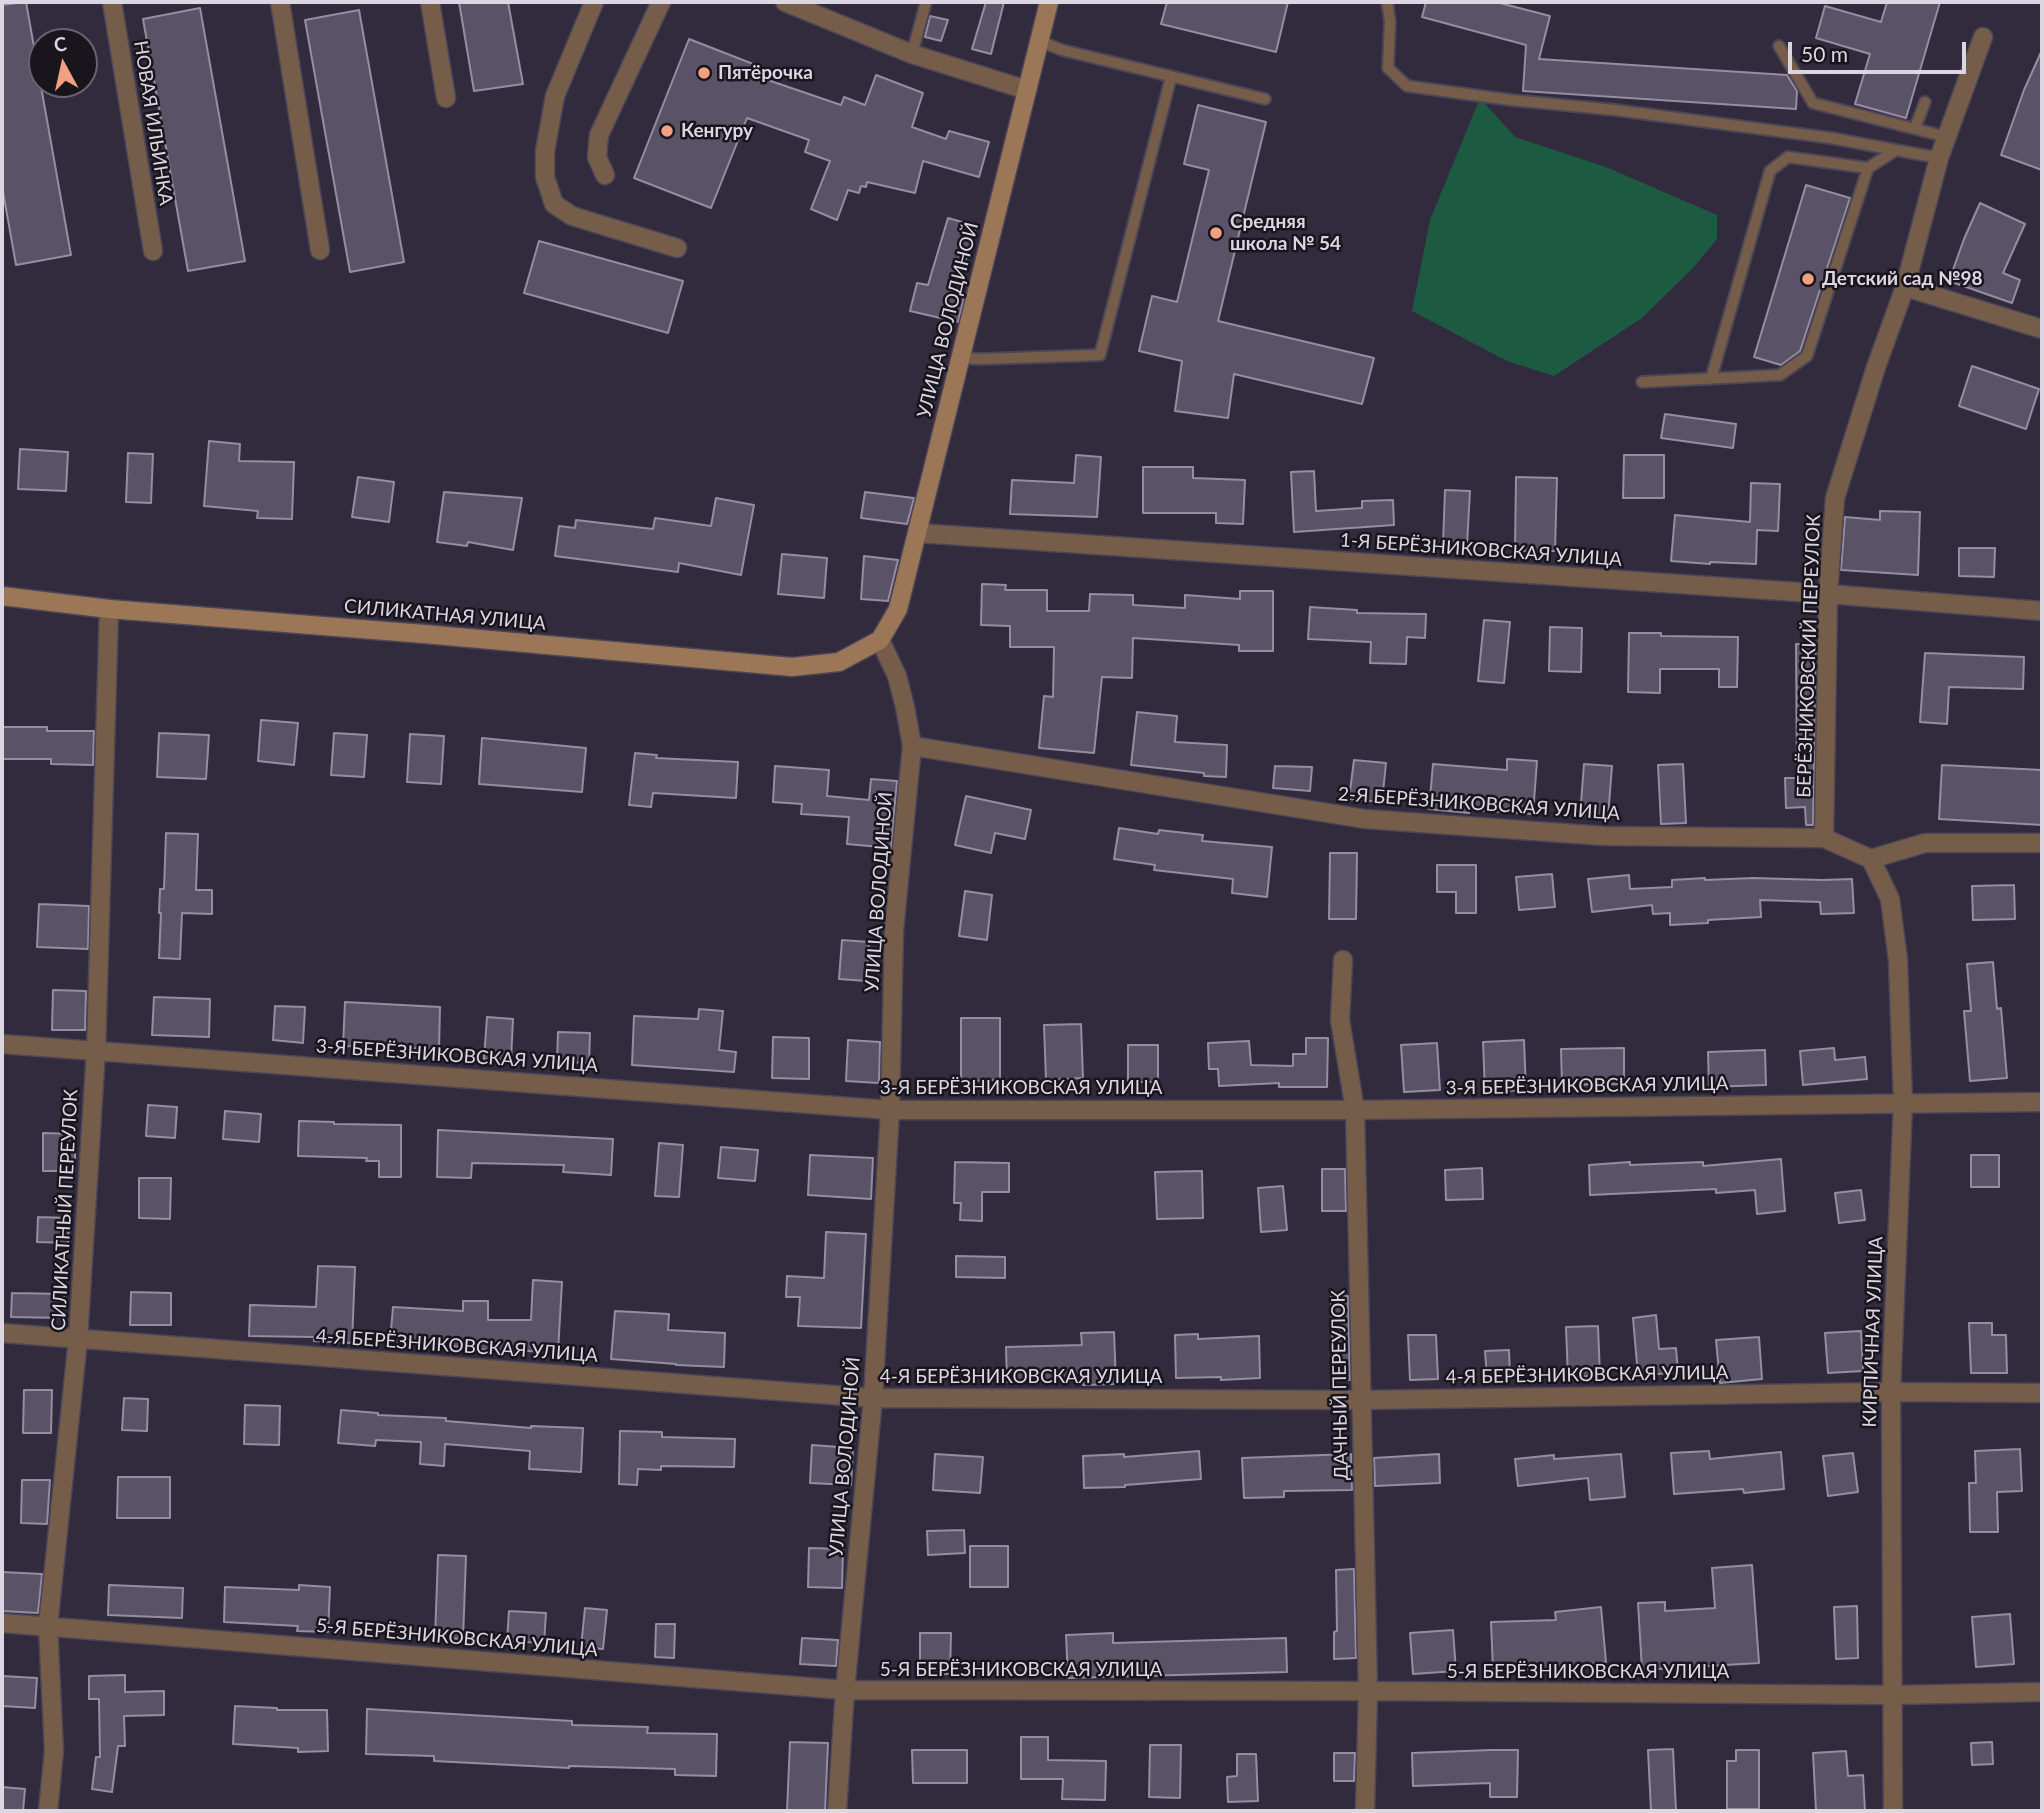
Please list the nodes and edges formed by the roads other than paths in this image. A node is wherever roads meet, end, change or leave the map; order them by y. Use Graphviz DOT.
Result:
graph roads {
  1 [pos="113,2"];
  2 [pos="280,2"];
  3 [pos="430,2"];
  4 [pos="594,2"];
  5 [pos="661,2"];
  6 [pos="926,2"];
  7 [pos="1049,2"];
  8 [pos="1387,2"];
  9 [pos="795,4"];
  10 [pos="1983,37"];
  11 [pos="1039,41"];
  12 [pos="1779,46"];
  13 [pos="912,54"];
  14 [pos="1171,76"];
  15 [pos="1027,90"];
  16 [pos="446,98"];
  17 [pos="1265,99"];
  18 [pos="1925,102"];
  19 [pos="1914,128"];
  20 [pos="1947,137"];
  21 [pos="1896,150"];
  22 [pos="1939,158"];
  23 [pos="1868,168"];
  24 [pos="606,175"];
  25 [pos="677,248"];
  26 [pos="320,250"];
  27 [pos="153,251"];
  28 [pos="1905,287"];
  29 [pos="2042,329"];
  30 [pos="960,358"];
  31 [pos="1711,379"];
  32 [pos="1642,382"];
  33 [pos="918,533"];
  34 [pos="1829,594"];
  35 [pos="2,596"];
  36 [pos="108,609"];
  37 [pos="2042,611"];
  38 [pos="880,640"];
  39 [pos="912,746"];
  40 [pos="1824,838"];
  41 [pos="2042,843"];
  42 [pos="1871,859"];
  43 [pos="1343,960"];
  44 [pos="2,1044"];
  45 [pos="96,1050"];
  46 [pos="2042,1102"];
  47 [pos="1903,1103"];
  48 [pos="890,1110"];
  49 [pos="1354,1110"];
  50 [pos="2,1333"];
  51 [pos="78,1339"];
  52 [pos="1891,1392"];
  53 [pos="2042,1393"];
  54 [pos="873,1398"];
  55 [pos="1362,1400"];
  56 [pos="2,1623"];
  57 [pos="48,1626"];
  58 [pos="845,1690"];
  59 [pos="1368,1691"];
  60 [pos="2042,1692"];
  61 [pos="1894,1695"];
  62 [pos="48,1811"];
  63 [pos="837,1811"];
  64 [pos="1365,1811"];
  65 [pos="1893,1811"];
  1 -- 27 [label="street, НОВАЯ ИЛЬИНКА"];
  2 -- 26 [label="street"];
  3 -- 16 [label="street"];
  4 -- 25 [label="street"];
  5 -- 24 [label="street"];
  6 -- 13 [label="lane"];
  7 -- 11 [label="street, УЛИЦА ВОЛОДИНОЙ"];
  8 -- 21 [label="lane"];
  9 -- 13 [label="street"];
  10 -- 20 [label="street, БЕРЁЗНИКОВСКИЙ ПЕРЕУЛОК"];
  11 -- 14 [label="lane"];
  11 -- 15 [label="street, УЛИЦА ВОЛОДИНОЙ"];
  12 -- 19 [label="lane"];
  13 -- 15 [label="street"];
  14 -- 17 [label="lane"];
  14 -- 30 [label="lane"];
  15 -- 30 [label="street, УЛИЦА ВОЛОДИНОЙ"];
  18 -- 19 [label="lane"];
  19 -- 20 [label="lane"];
  20 -- 22 [label="street, БЕРЁЗНИКОВСКИЙ ПЕРЕУЛОК"];
  21 -- 22 [label="lane"];
  21 -- 23 [label="lane"];
  22 -- 28 [label="street, БЕРЁЗНИКОВСКИЙ ПЕРЕУЛОК"];
  23 -- 31 [label="lane"];
  23 -- 31 [label="lane"];
  28 -- 29 [label="street"];
  28 -- 34 [label="street, БЕРЁЗНИКОВСКИЙ ПЕРЕУЛОК"];
  30 -- 33 [label="street, УЛИЦА ВОЛОДИНОЙ"];
  31 -- 32 [label="lane"];
  33 -- 34 [label="street, 1-Я БЕРЁЗНИКОВСКАЯ УЛИЦА"];
  33 -- 38 [label="street, УЛИЦА ВОЛОДИНОЙ"];
  34 -- 37 [label="street, 1-Я БЕРЁЗНИКОВСКАЯ УЛИЦА"];
  34 -- 40 [label="street, БЕРЁЗНИКОВСКИЙ ПЕРЕУЛОК"];
  35 -- 36 [label="street, СИЛИКАТНАЯ УЛИЦА"];
  36 -- 38 [label="street, СИЛИКАТНАЯ УЛИЦА"];
  36 -- 45 [label="street, СИЛИКАТНЫЙ ПЕРЕУЛОК"];
  38 -- 39 [label="street, УЛИЦА ВОЛОДИНОЙ"];
  39 -- 40 [label="street, 2-Я БЕРЁЗНИКОВСКАЯ УЛИЦА"];
  39 -- 48 [label="street, УЛИЦА ВОЛОДИНОЙ"];
  40 -- 42 [label="street, 2-Я БЕРЁЗНИКОВСКАЯ УЛИЦА"];
  41 -- 42 [label="street"];
  42 -- 47 [label="street, КИРПИЧНАЯ УЛИЦА"];
  43 -- 49 [label="street, ДАЧНЫЙ ПЕРЕУЛОК"];
  44 -- 45 [label="street, 3-Я БЕРЁЗНИКОВСКАЯ УЛИЦА"];
  45 -- 48 [label="street, 3-Я БЕРЁЗНИКОВСКАЯ УЛИЦА"];
  45 -- 51 [label="street, СИЛИКАТНЫЙ ПЕРЕУЛОК"];
  46 -- 47 [label="street, 3-Я БЕРЁЗНИКОВСКАЯ УЛИЦА"];
  47 -- 49 [label="street, 3-Я БЕРЁЗНИКОВСКАЯ УЛИЦА"];
  47 -- 52 [label="street, КИРПИЧНАЯ УЛИЦА"];
  48 -- 49 [label="street, 3-Я БЕРЁЗНИКОВСКАЯ УЛИЦА"];
  48 -- 54 [label="street, УЛИЦА ВОЛОДИНОЙ"];
  49 -- 55 [label="street, ДАЧНЫЙ ПЕРЕУЛОК"];
  50 -- 51 [label="street, 4-Я БЕРЁЗНИКОВСКАЯ УЛИЦА"];
  51 -- 54 [label="street, 4-Я БЕРЁЗНИКОВСКАЯ УЛИЦА"];
  51 -- 57 [label="street, СИЛИКАТНЫЙ ПЕРЕУЛОК"];
  52 -- 53 [label="street, 4-Я БЕРЁЗНИКОВСКАЯ УЛИЦА"];
  52 -- 55 [label="street, 4-Я БЕРЁЗНИКОВСКАЯ УЛИЦА"];
  52 -- 61 [label="street, КИРПИЧНАЯ УЛИЦА"];
  54 -- 55 [label="street, 4-Я БЕРЁЗНИКОВСКАЯ УЛИЦА"];
  54 -- 58 [label="street, УЛИЦА ВОЛОДИНОЙ"];
  55 -- 59 [label="street, ДАЧНЫЙ ПЕРЕУЛОК"];
  56 -- 57 [label="street, 5-Я БЕРЁЗНИКОВСКАЯ УЛИЦА"];
  57 -- 58 [label="street, 5-Я БЕРЁЗНИКОВСКАЯ УЛИЦА"];
  57 -- 62 [label="street, СИЛИКАТНЫЙ ПЕРЕУЛОК"];
  58 -- 59 [label="street, 5-Я БЕРЁЗНИКОВСКАЯ УЛИЦА"];
  58 -- 63 [label="street, УЛИЦА ВОЛОДИНОЙ"];
  59 -- 61 [label="street, 5-Я БЕРЁЗНИКОВСКАЯ УЛИЦА"];
  59 -- 64 [label="street, ДАЧНЫЙ ПЕРЕУЛОК"];
  60 -- 61 [label="street, 5-Я БЕРЁЗНИКОВСКАЯ УЛИЦА"];
  61 -- 65 [label="street, КИРПИЧНАЯ УЛИЦА"];
}
